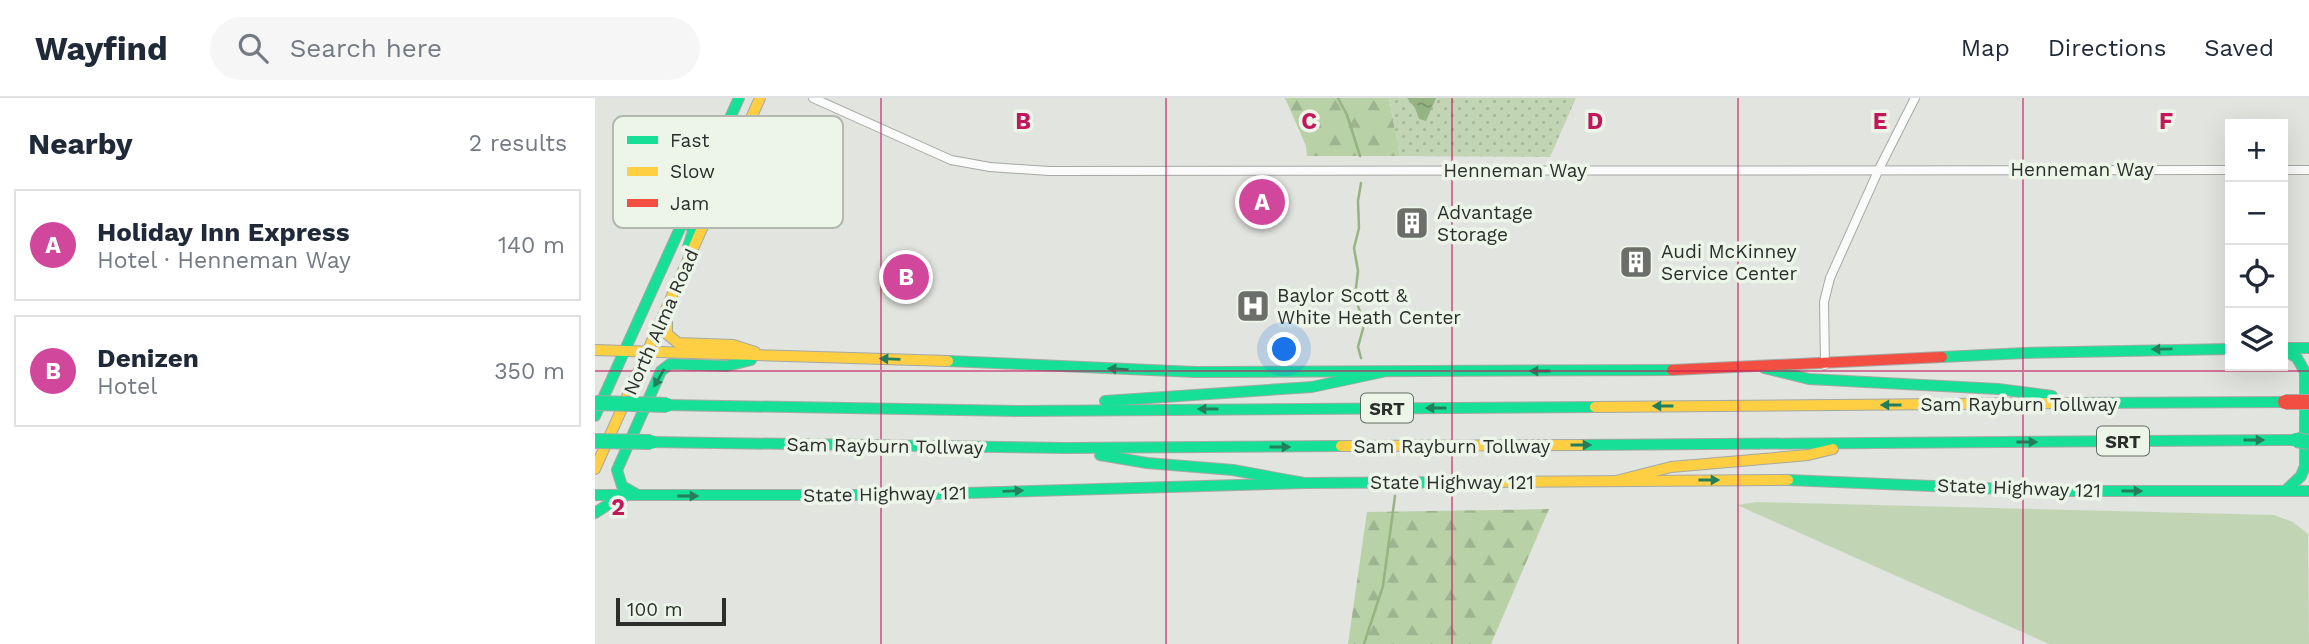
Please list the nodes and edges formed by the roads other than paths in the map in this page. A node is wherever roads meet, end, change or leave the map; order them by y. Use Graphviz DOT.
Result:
graph roads {
  1 [pos="740,98"];
  2 [pos="760,98"];
  3 [pos="813,98"];
  4 [pos="1915,98"];
  5 [pos="732,116"];
  6 [pos="752,116"];
  7 [pos="1879,169"];
  8 [pos="2225,170"];
  9 [pos="2288,170"];
  10 [pos="2309,170"];
  11 [pos="681,228"];
  12 [pos="691,228"];
  13 [pos="702,228"];
  14 [pos="686,266"];
  15 [pos="670,303"];
  16 [pos="2309,348"];
  17 [pos="2225,349"];
  18 [pos="2288,349"];
  19 [pos="595,350"];
  20 [pos="625,350"];
  21 [pos="2288,351"];
  22 [pos="648,352"];
  23 [pos="768,357"];
  24 [pos="1825,365"];
  25 [pos="1764,368"];
  26 [pos="1382,372"];
  27 [pos="2309,402"];
  28 [pos="595,403"];
  29 [pos="2106,403"];
  30 [pos="1020,411"];
  31 [pos="595,416"];
  32 [pos="595,440"];
  33 [pos="2300,441"];
  34 [pos="1854,443"];
  35 [pos="1065,449"];
  36 [pos="595,469"];
  37 [pos="1616,481"];
  38 [pos="1304,483"];
  39 [pos="2285,491"];
  40 [pos="2309,491"];
  41 [pos="595,495"];
  42 [pos="642,496"];
  43 [pos="595,513"];
  1 -- 5 [label="main road, North Alma Road"];
  2 -- 6 [label="main road, North Alma Road"];
  3 -- 7 [label="street, Henneman Way"];
  4 -- 7 [label="street"];
  7 -- 8 [label="street, Henneman Way"];
  7 -- 24 [label="street"];
  9 -- 10 [label="street"];
  11 -- 20 [label="main road, North Alma Road"];
  12 -- 14 [label="main road"];
  13 -- 14 [label="main road, North Alma Road"];
  14 -- 15 [label="main road, North Alma Road"];
  15 -- 22 [label="main road, North Alma Road"];
  15 -- 23 [label="main road"];
  16 -- 18 [label="main road"];
  17 -- 24 [label="main road, one-way"];
  19 -- 20 [label="main road"];
  20 -- 22 [label="main road"];
  20 -- 31 [label="main road, North Alma Road"];
  21 -- 39 [label="main road"];
  22 -- 23 [label="main road"];
  22 -- 36 [label="main road, North Alma Road"];
  26 -- 23 [label="main road, one-way"];
  23 -- 42 [label="main road, one-way"];
  24 -- 25 [label="main road"];
  25 -- 26 [label="main road, one-way"];
  25 -- 29 [label="main road"];
  26 -- 30 [label="main road"];
  27 -- 29 [label="main road, Sam Rayburn Tollway / SRT, bridge"];
  28 -- 30 [label="main road, Sam Rayburn Tollway / SRT, bridge"];
  29 -- 30 [label="main road, Sam Rayburn Tollway / SRT, one-way"];
  32 -- 35 [label="main road, Sam Rayburn Tollway / SRT, bridge"];
  34 -- 33 [label="main road, Sam Rayburn Tollway / SRT, one-way"];
  35 -- 34 [label="main road, Sam Rayburn Tollway / SRT, one-way"];
  34 -- 37 [label="main road"];
  35 -- 38 [label="main road"];
  37 -- 38 [label="main road, State Highway 121"];
  37 -- 39 [label="main road, State Highway 121, one-way"];
  42 -- 38 [label="main road, State Highway 121, one-way"];
  39 -- 40 [label="main road, State Highway 121"];
  41 -- 42 [label="main road, State Highway 121"];
  42 -- 43 [label="main road"];
}
